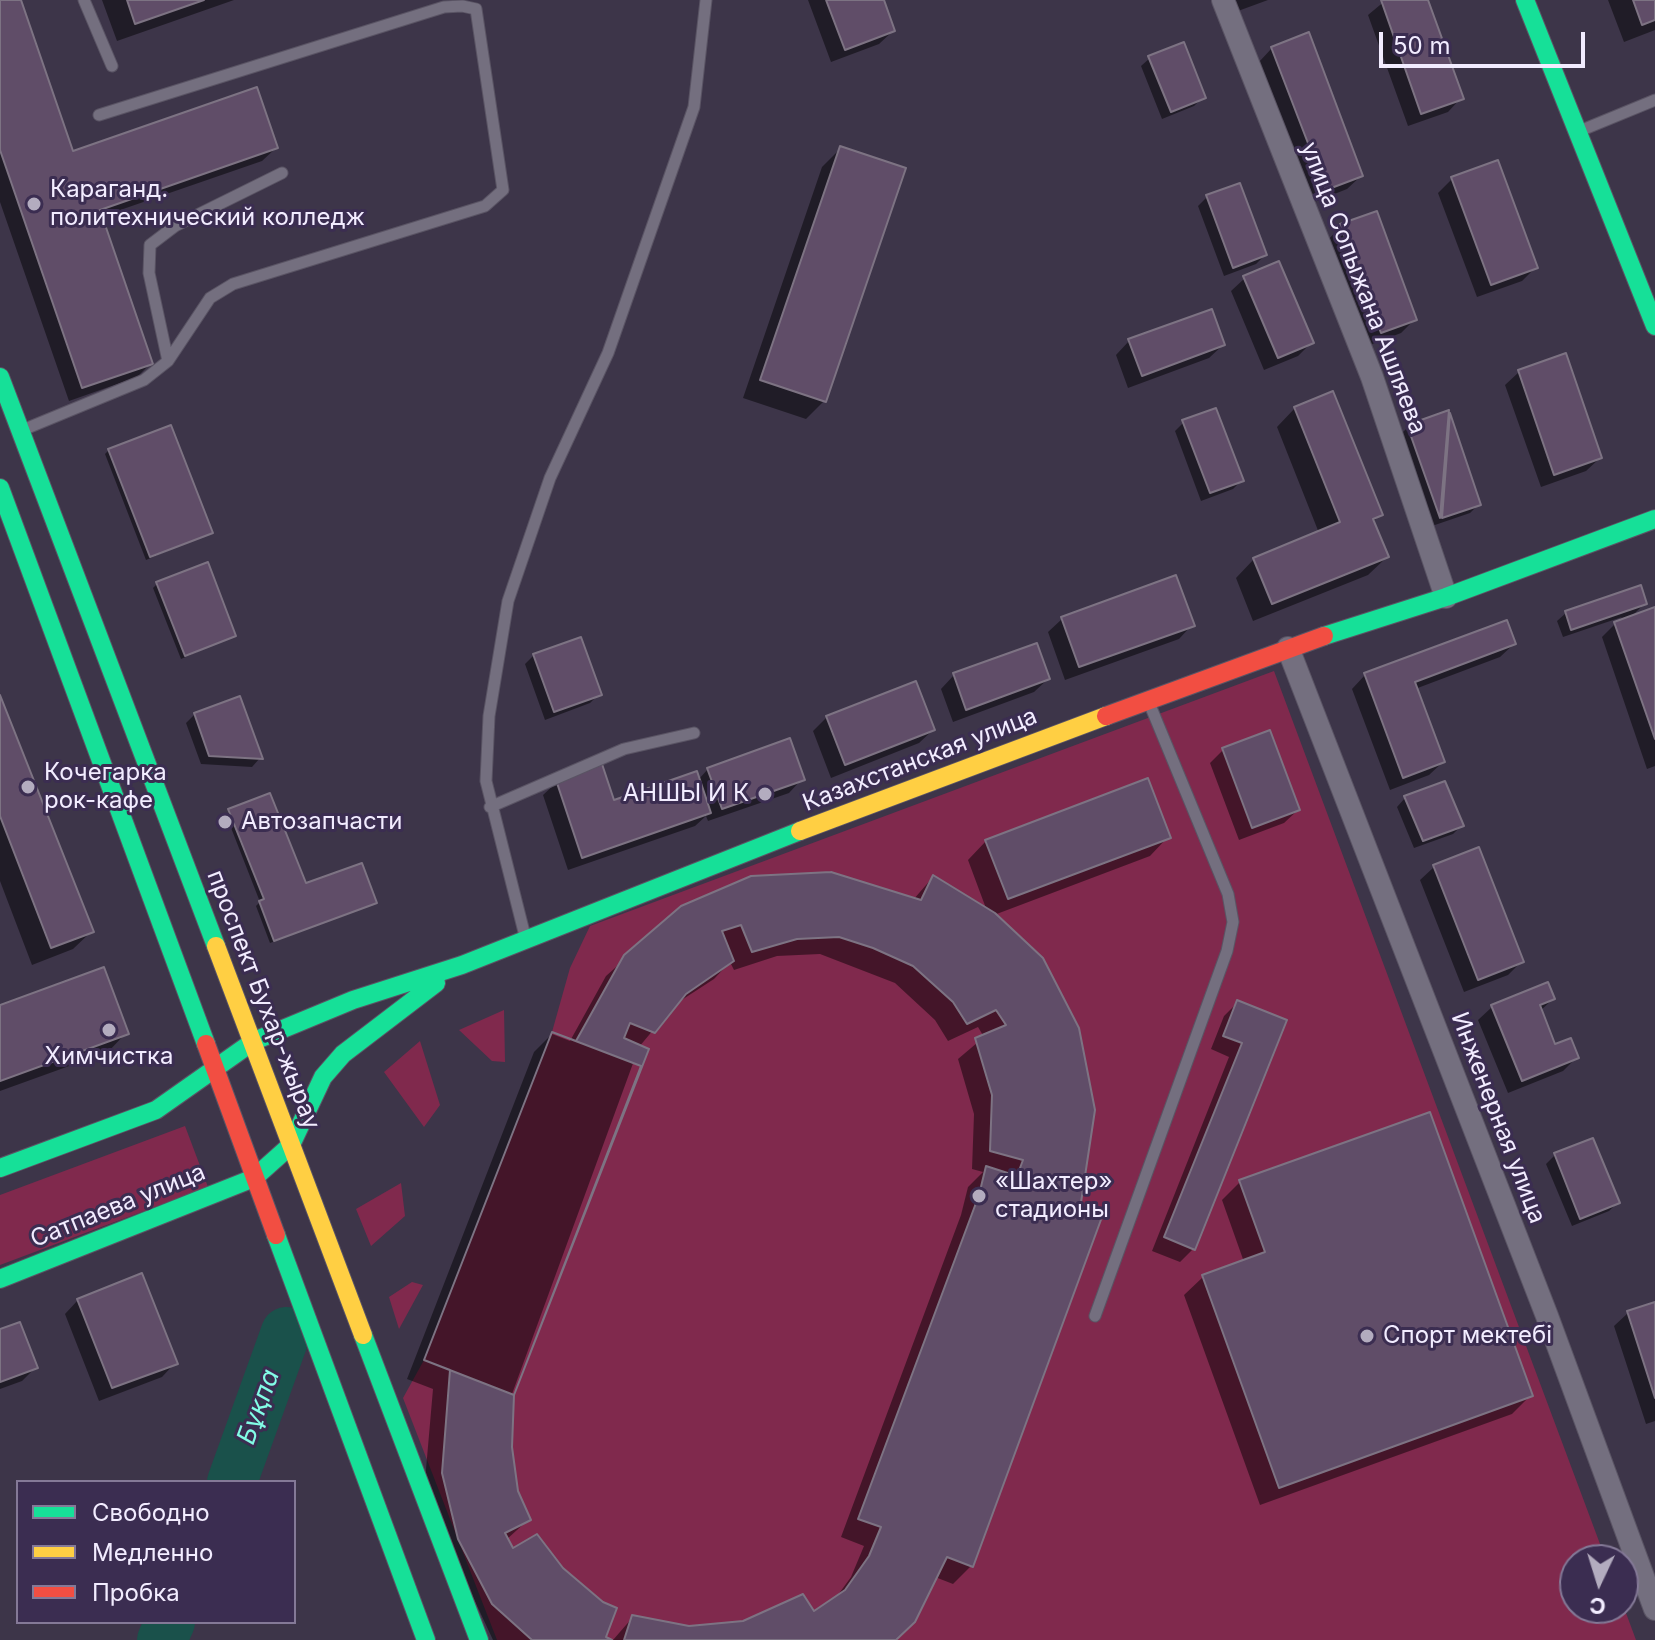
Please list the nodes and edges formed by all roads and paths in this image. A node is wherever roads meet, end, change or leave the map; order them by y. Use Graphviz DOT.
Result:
graph roads {
  1 [pos="84,0"];
  2 [pos="706,0"];
  3 [pos="1223,0"];
  4 [pos="1525,0"];
  5 [pos="112,66"];
  6 [pos="1655,100"];
  7 [pos="99,115"];
  8 [pos="1578,131"];
  9 [pos="282,173"];
  10 [pos="1655,326"];
  11 [pos="168,361"];
  12 [pos="0,377"];
  13 [pos="21,431"];
  14 [pos="0,488"];
  15 [pos="1655,519"];
  16 [pos="1446,597"];
  17 [pos="1288,648"];
  18 [pos="1149,700"];
  19 [pos="694,733"];
  20 [pos="490,807"];
  21 [pos="525,937"];
  22 [pos="462,965"];
  23 [pos="254,1041"];
  24 [pos="212,1067"];
  25 [pos="291,1145"];
  26 [pos="0,1168"];
  27 [pos="254,1178"];
  28 [pos="0,1279"];
  29 [pos="1095,1316"];
  30 [pos="1655,1609"];
  31 [pos="426,1640"];
  32 [pos="479,1640"];
  1 -- 5 [label="lane"];
  2 -- 20 [label="lane"];
  3 -- 16 [label="street, улица Сопыжана Ашляева"];
  4 -- 8 [label="main road"];
  6 -- 8 [label="lane"];
  7 -- 11 [label="lane"];
  8 -- 10 [label="main road"];
  9 -- 11 [label="lane"];
  11 -- 13 [label="lane"];
  12 -- 13 [label="main road, проспект Бухар-жырау"];
  13 -- 23 [label="main road, проспект Бухар-жырау"];
  14 -- 24 [label="main road"];
  15 -- 16 [label="main road, Казахстанская улица"];
  16 -- 17 [label="main road, Казахстанская улица"];
  17 -- 18 [label="main road, Казахстанская улица"];
  17 -- 30 [label="street, Инженерная улица"];
  18 -- 21 [label="main road, Казахстанская улица"];
  18 -- 29 [label="lane"];
  19 -- 20 [label="lane"];
  20 -- 21 [label="lane"];
  21 -- 22 [label="main road, Казахстанская улица"];
  22 -- 23 [label="main road, Казахстанская улица"];
  22 -- 25 [label="main road"];
  23 -- 24 [label="main road, Казахстанская улица"];
  23 -- 25 [label="main road, проспект Бухар-жырау"];
  24 -- 26 [label="main road"];
  24 -- 27 [label="main road"];
  25 -- 27 [label="main road"];
  25 -- 32 [label="main road, проспект Бухар-жырау"];
  27 -- 28 [label="main road, Сатпаева улица"];
  27 -- 31 [label="main road"];
}
